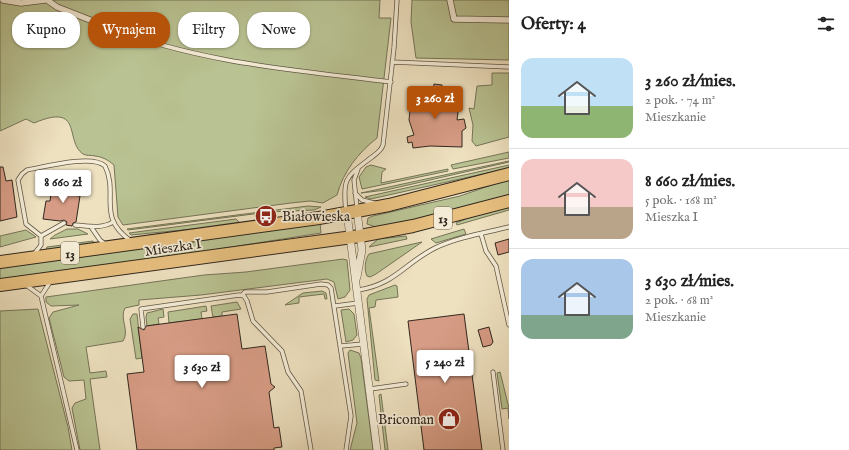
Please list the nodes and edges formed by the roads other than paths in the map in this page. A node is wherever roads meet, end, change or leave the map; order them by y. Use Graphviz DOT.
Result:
graph roads {
  1 [pos="3,0"];
  2 [pos="46,0"];
  3 [pos="397,0"];
  4 [pos="450,0"];
  5 [pos="88,19"];
  6 [pos="509,20"];
  7 [pos="168,48"];
  8 [pos="392,62"];
  9 [pos="509,67"];
  10 [pos="391,82"];
  11 [pos="360,167"];
  12 [pos="509,174"];
  13 [pos="355,193"];
  14 [pos="509,200"];
  15 [pos="389,205"];
  16 [pos="352,212"];
  17 [pos="113,222"];
  18 [pos="64,223"];
  19 [pos="76,225"];
  20 [pos="91,227"];
  21 [pos="509,227"];
  22 [pos="481,234"];
  23 [pos="41,236"];
  24 [pos="355,237"];
  25 [pos="139,244"];
  26 [pos="113,247"];
  27 [pos="29,258"];
  28 [pos="0,262"];
  29 [pos="56,278"];
  30 [pos="357,279"];
  31 [pos="20,282"];
  32 [pos="0,285"];
  33 [pos="358,290"];
  34 [pos="41,296"];
  35 [pos="242,296"];
  36 [pos="360,303"];
  37 [pos="335,306"];
  38 [pos="509,325"];
  39 [pos="143,327"];
  40 [pos="364,344"];
  41 [pos="341,346"];
  42 [pos="493,372"];
  43 [pos="406,384"];
  44 [pos="370,389"];
  45 [pos="77,450"];
  46 [pos="311,450"];
  47 [pos="346,450"];
  48 [pos="377,450"];
  49 [pos="503,450"];
  1 -- 2 [label="street"];
  2 -- 5 [label="street"];
  3 -- 8 [label="lane"];
  4 -- 6 [label="street"];
  7 -- 10 [label="lane"];
  8 -- 9 [label="lane"];
  8 -- 10 [label="lane"];
  10 -- 11 [label="lane"];
  11 -- 13 [label="lane"];
  11 -- 16 [label="lane"];
  12 -- 15 [label="main road, Mieszka I / 13"];
  13 -- 15 [label="lane, Mieszka I"];
  13 -- 16 [label="lane"];
  14 -- 24 [label="main road, Mieszka I / 13"];
  15 -- 16 [label="main road, Mieszka I / 13"];
  16 -- 24 [label="street"];
  16 -- 24 [label="street"];
  16 -- 25 [label="main road, Mieszka I / 13"];
  17 -- 20 [label="lane"];
  17 -- 23 [label="lane"];
  17 -- 25 [label="lane"];
  18 -- 23 [label="lane"];
  19 -- 20 [label="lane"];
  20 -- 26 [label="lane"];
  21 -- 22 [label="lane"];
  22 -- 33 [label="lane"];
  22 -- 38 [label="lane"];
  23 -- 27 [label="lane"];
  24 -- 29 [label="main road, Mieszka I / 13"];
  24 -- 30 [label="street"];
  24 -- 30 [label="street"];
  25 -- 26 [label="main road, Mieszka I / 13"];
  26 -- 27 [label="main road, Mieszka I / 13"];
  27 -- 28 [label="main road, Mieszka I / 13"];
  29 -- 31 [label="main road, Mieszka I / 13"];
  29 -- 34 [label="lane"];
  30 -- 33 [label="street"];
  31 -- 32 [label="main road, Mieszka I / 13"];
  31 -- 34 [label="lane"];
  33 -- 36 [label="street"];
  34 -- 45 [label="lane"];
  35 -- 37 [label="lane"];
  35 -- 39 [label="lane"];
  35 -- 46 [label="lane"];
  36 -- 37 [label="lane"];
  36 -- 40 [label="street"];
  37 -- 41 [label="lane"];
  40 -- 41 [label="lane"];
  40 -- 44 [label="street"];
  41 -- 47 [label="lane"];
  42 -- 49 [label="lane"];
  43 -- 44 [label="lane"];
  44 -- 48 [label="street"];
}
